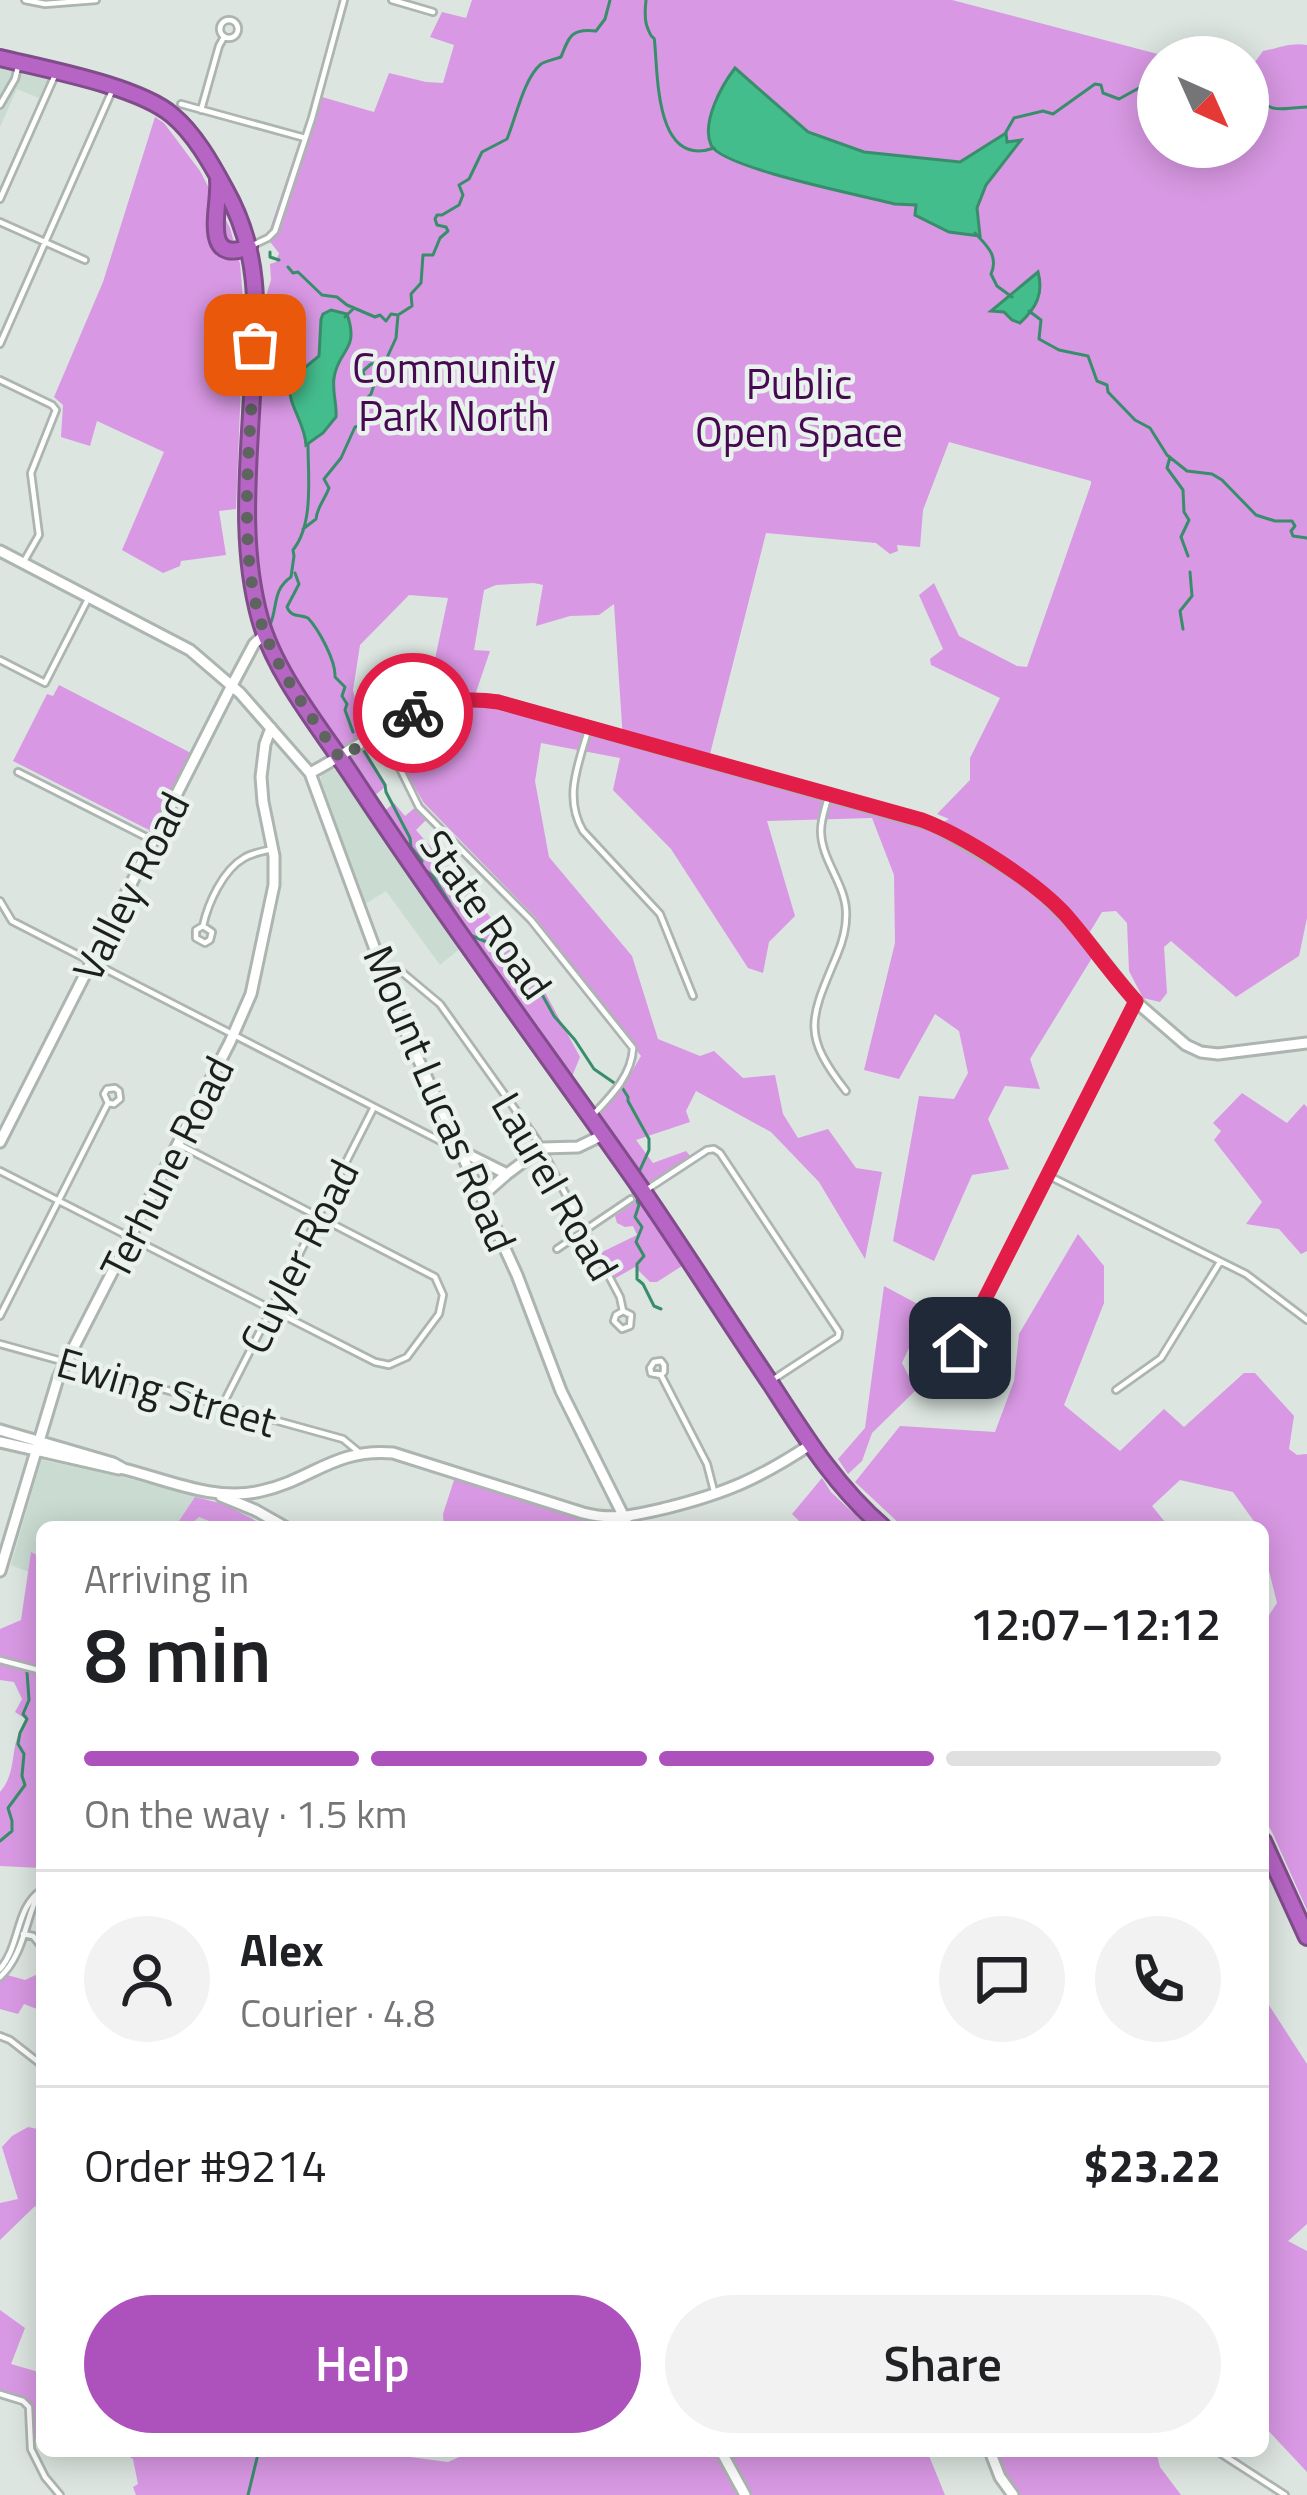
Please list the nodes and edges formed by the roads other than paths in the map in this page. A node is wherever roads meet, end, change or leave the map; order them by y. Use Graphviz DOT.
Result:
graph roads {
  1 [pos="25,0"];
  2 [pos="96,0"];
  3 [pos="344,0"];
  4 [pos="392,0"];
  5 [pos="433,11"];
  6 [pos="224,37"];
  7 [pos="0,58"];
  8 [pos="20,63"];
  9 [pos="56,72"];
  10 [pos="114,88"];
  11 [pos="181,104"];
  12 [pos="0,105"];
  13 [pos="202,110"];
  14 [pos="305,137"];
  15 [pos="214,170"];
  16 [pos="0,199"];
  17 [pos="0,222"];
  18 [pos="46,242"];
  19 [pos="249,247"];
  20 [pos="86,260"];
  21 [pos="0,344"];
  22 [pos="0,380"];
  23 [pos="0,551"];
  24 [pos="23,562"];
  25 [pos="89,597"];
  26 [pos="265,634"];
  27 [pos="0,660"];
  28 [pos="232,685"];
  29 [pos="589,728"];
  30 [pos="274,731"];
  31 [pos="382,732"];
  32 [pos="340,758"];
  33 [pos="18,772"];
  34 [pos="310,773"];
  35 [pos="829,794"];
  36 [pos="153,841"];
  37 [pos="273,849"];
  38 [pos="0,901"];
  39 [pos="12,921"];
  40 [pos="0,922"];
  41 [pos="203,926"];
  42 [pos="91,962"];
  43 [pos="382,968"];
  44 [pos="694,996"];
  45 [pos="1136,1001"];
  46 [pos="233,1034"];
  47 [pos="1307,1043"];
  48 [pos="846,1091"];
  49 [pos="108,1103"];
  50 [pos="374,1107"];
  51 [pos="591,1118"];
  52 [pos="603,1135"];
  53 [pos="0,1142"];
  54 [pos="178,1144"];
  55 [pos="542,1148"];
  56 [pos="461,1151"];
  57 [pos="0,1171"];
  58 [pos="507,1174"];
  59 [pos="1047,1175"];
  60 [pos="483,1195"];
  61 [pos="637,1196"];
  62 [pos="59,1200"];
  63 [pos="319,1216"];
  64 [pos="584,1230"];
  65 [pos="130,1237"];
  66 [pos="557,1249"];
  67 [pos="1220,1262"];
  68 [pos="271,1310"];
  69 [pos="623,1311"];
  70 [pos="0,1316"];
  71 [pos="1307,1320"];
  72 [pos="0,1344"];
  73 [pos="66,1362"];
  74 [pos="951,1370"];
  75 [pos="661,1375"];
  76 [pos="769,1382"];
  77 [pos="1116,1390"];
  78 [pos="222,1406"];
  79 [pos="0,1430"];
  80 [pos="334,1437"];
  81 [pos="0,1442"];
  82 [pos="810,1445"];
  83 [pos="35,1446"];
  84 [pos="354,1454"];
  85 [pos="264,1491"];
  86 [pos="217,1493"];
  87 [pos="716,1496"];
  88 [pos="274,1521"];
  89 [pos="279,1521"];
  90 [pos="622,1521"];
  91 [pos="626,1521"];
  92 [pos="630,1521"];
  93 [pos="877,1521"];
  94 [pos="0,1571"];
  95 [pos="0,1660"];
  96 [pos="36,1670"];
  97 [pos="1269,1854"];
  98 [pos="36,1899"];
  99 [pos="20,1934"];
  100 [pos="1307,1937"];
  101 [pos="36,1940"];
  102 [pos="0,1973"];
  103 [pos="0,2036"];
  104 [pos="36,2061"];
  105 [pos="0,2394"];
  106 [pos="724,2457"];
  107 [pos="992,2457"];
  108 [pos="1226,2457"];
  109 [pos="60,2495"];
  110 [pos="745,2495"];
  111 [pos="1013,2495"];
  112 [pos="1285,2495"];
  1 -- 2 [label="street"];
  3 -- 14 [label="street"];
  4 -- 5 [label="street"];
  6 -- 13 [label="street"];
  7 -- 8 [label="highway, State Road"];
  8 -- 9 [label="highway, State Road"];
  8 -- 12 [label="street"];
  9 -- 10 [label="highway, State Road"];
  9 -- 16 [label="street"];
  10 -- 15 [label="highway, State Road"];
  10 -- 18 [label="street"];
  11 -- 13 [label="street"];
  13 -- 14 [label="street"];
  14 -- 19 [label="street"];
  15 -- 19 [label="highway, State Road"];
  15 -- 19 [label="highway"];
  17 -- 18 [label="street"];
  18 -- 20 [label="street"];
  18 -- 21 [label="street"];
  19 -- 26 [label="highway, State Road"];
  22 -- 24 [label="street"];
  23 -- 24 [label="street, Mount Lucas Road"];
  24 -- 25 [label="street, Mount Lucas Road"];
  25 -- 27 [label="street"];
  25 -- 28 [label="street, Mount Lucas Road"];
  26 -- 28 [label="street, Valley Road"];
  26 -- 32 [label="highway, State Road"];
  28 -- 30 [label="street, Mount Lucas Road"];
  28 -- 36 [label="street, Valley Road"];
  29 -- 31 [label="street"];
  29 -- 35 [label="street"];
  29 -- 44 [label="street"];
  30 -- 34 [label="street, Mount Lucas Road"];
  30 -- 37 [label="street, Terhune Road"];
  31 -- 32 [label="street"];
  31 -- 51 [label="street"];
  32 -- 34 [label="street"];
  32 -- 51 [label="highway, State Road"];
  33 -- 36 [label="street"];
  34 -- 43 [label="street, Mount Lucas Road"];
  35 -- 45 [label="street"];
  35 -- 48 [label="street"];
  36 -- 42 [label="street, Valley Road"];
  37 -- 41 [label="street"];
  37 -- 46 [label="street, Terhune Road"];
  38 -- 39 [label="street"];
  39 -- 40 [label="street"];
  39 -- 42 [label="street"];
  42 -- 46 [label="street"];
  42 -- 53 [label="street, Valley Road"];
  43 -- 55 [label="street, Laurel Road"];
  43 -- 56 [label="street, Mount Lucas Road"];
  45 -- 47 [label="street"];
  45 -- 59 [label="street"];
  46 -- 50 [label="street"];
  46 -- 54 [label="street, Terhune Road"];
  49 -- 62 [label="street"];
  50 -- 56 [label="street"];
  50 -- 63 [label="street, Cuyler Road"];
  51 -- 52 [label="highway, State Road"];
  52 -- 55 [label="street"];
  52 -- 61 [label="highway, State Road"];
  54 -- 63 [label="street"];
  54 -- 65 [label="street, Terhune Road"];
  55 -- 58 [label="street"];
  55 -- 64 [label="street, Laurel Road"];
  56 -- 58 [label="street"];
  56 -- 60 [label="street, Mount Lucas Road"];
  57 -- 62 [label="street"];
  58 -- 60 [label="street"];
  59 -- 67 [label="street"];
  59 -- 74 [label="street"];
  60 -- 91 [label="street, Mount Lucas Road"];
  61 -- 64 [label="street"];
  61 -- 76 [label="highway, State Road"];
  61 -- 76 [label="street"];
  62 -- 65 [label="street"];
  62 -- 70 [label="street"];
  63 -- 68 [label="street, Cuyler Road"];
  63 -- 68 [label="street"];
  64 -- 66 [label="street"];
  64 -- 69 [label="street, Laurel Road"];
  65 -- 68 [label="street"];
  65 -- 73 [label="street, Terhune Road"];
  67 -- 71 [label="street"];
  67 -- 77 [label="street"];
  68 -- 78 [label="street, Cuyler Road"];
  72 -- 73 [label="street, Ewing Street"];
  73 -- 78 [label="street, Ewing Street"];
  73 -- 83 [label="street, Terhune Road"];
  75 -- 87 [label="street"];
  76 -- 82 [label="highway, State Road"];
  78 -- 80 [label="street, Ewing Street"];
  79 -- 83 [label="street"];
  80 -- 84 [label="street, Ewing Street"];
  80 -- 84 [label="street, Ewing Street"];
  81 -- 83 [label="street"];
  82 -- 87 [label="street"];
  82 -- 93 [label="highway, State Road"];
  83 -- 86 [label="street"];
  83 -- 94 [label="street, Terhune Road"];
  84 -- 85 [label="street"];
  84 -- 90 [label="street"];
  85 -- 86 [label="street"];
  85 -- 89 [label="street"];
  86 -- 88 [label="street"];
  87 -- 92 [label="street"];
  95 -- 96 [label="street"];
  97 -- 100 [label="highway"];
  98 -- 99 [label="street"];
  99 -- 101 [label="street"];
  99 -- 102 [label="street"];
  103 -- 104 [label="street"];
  105 -- 109 [label="street"];
  106 -- 110 [label="street"];
  107 -- 111 [label="street"];
  108 -- 112 [label="street"];
}
